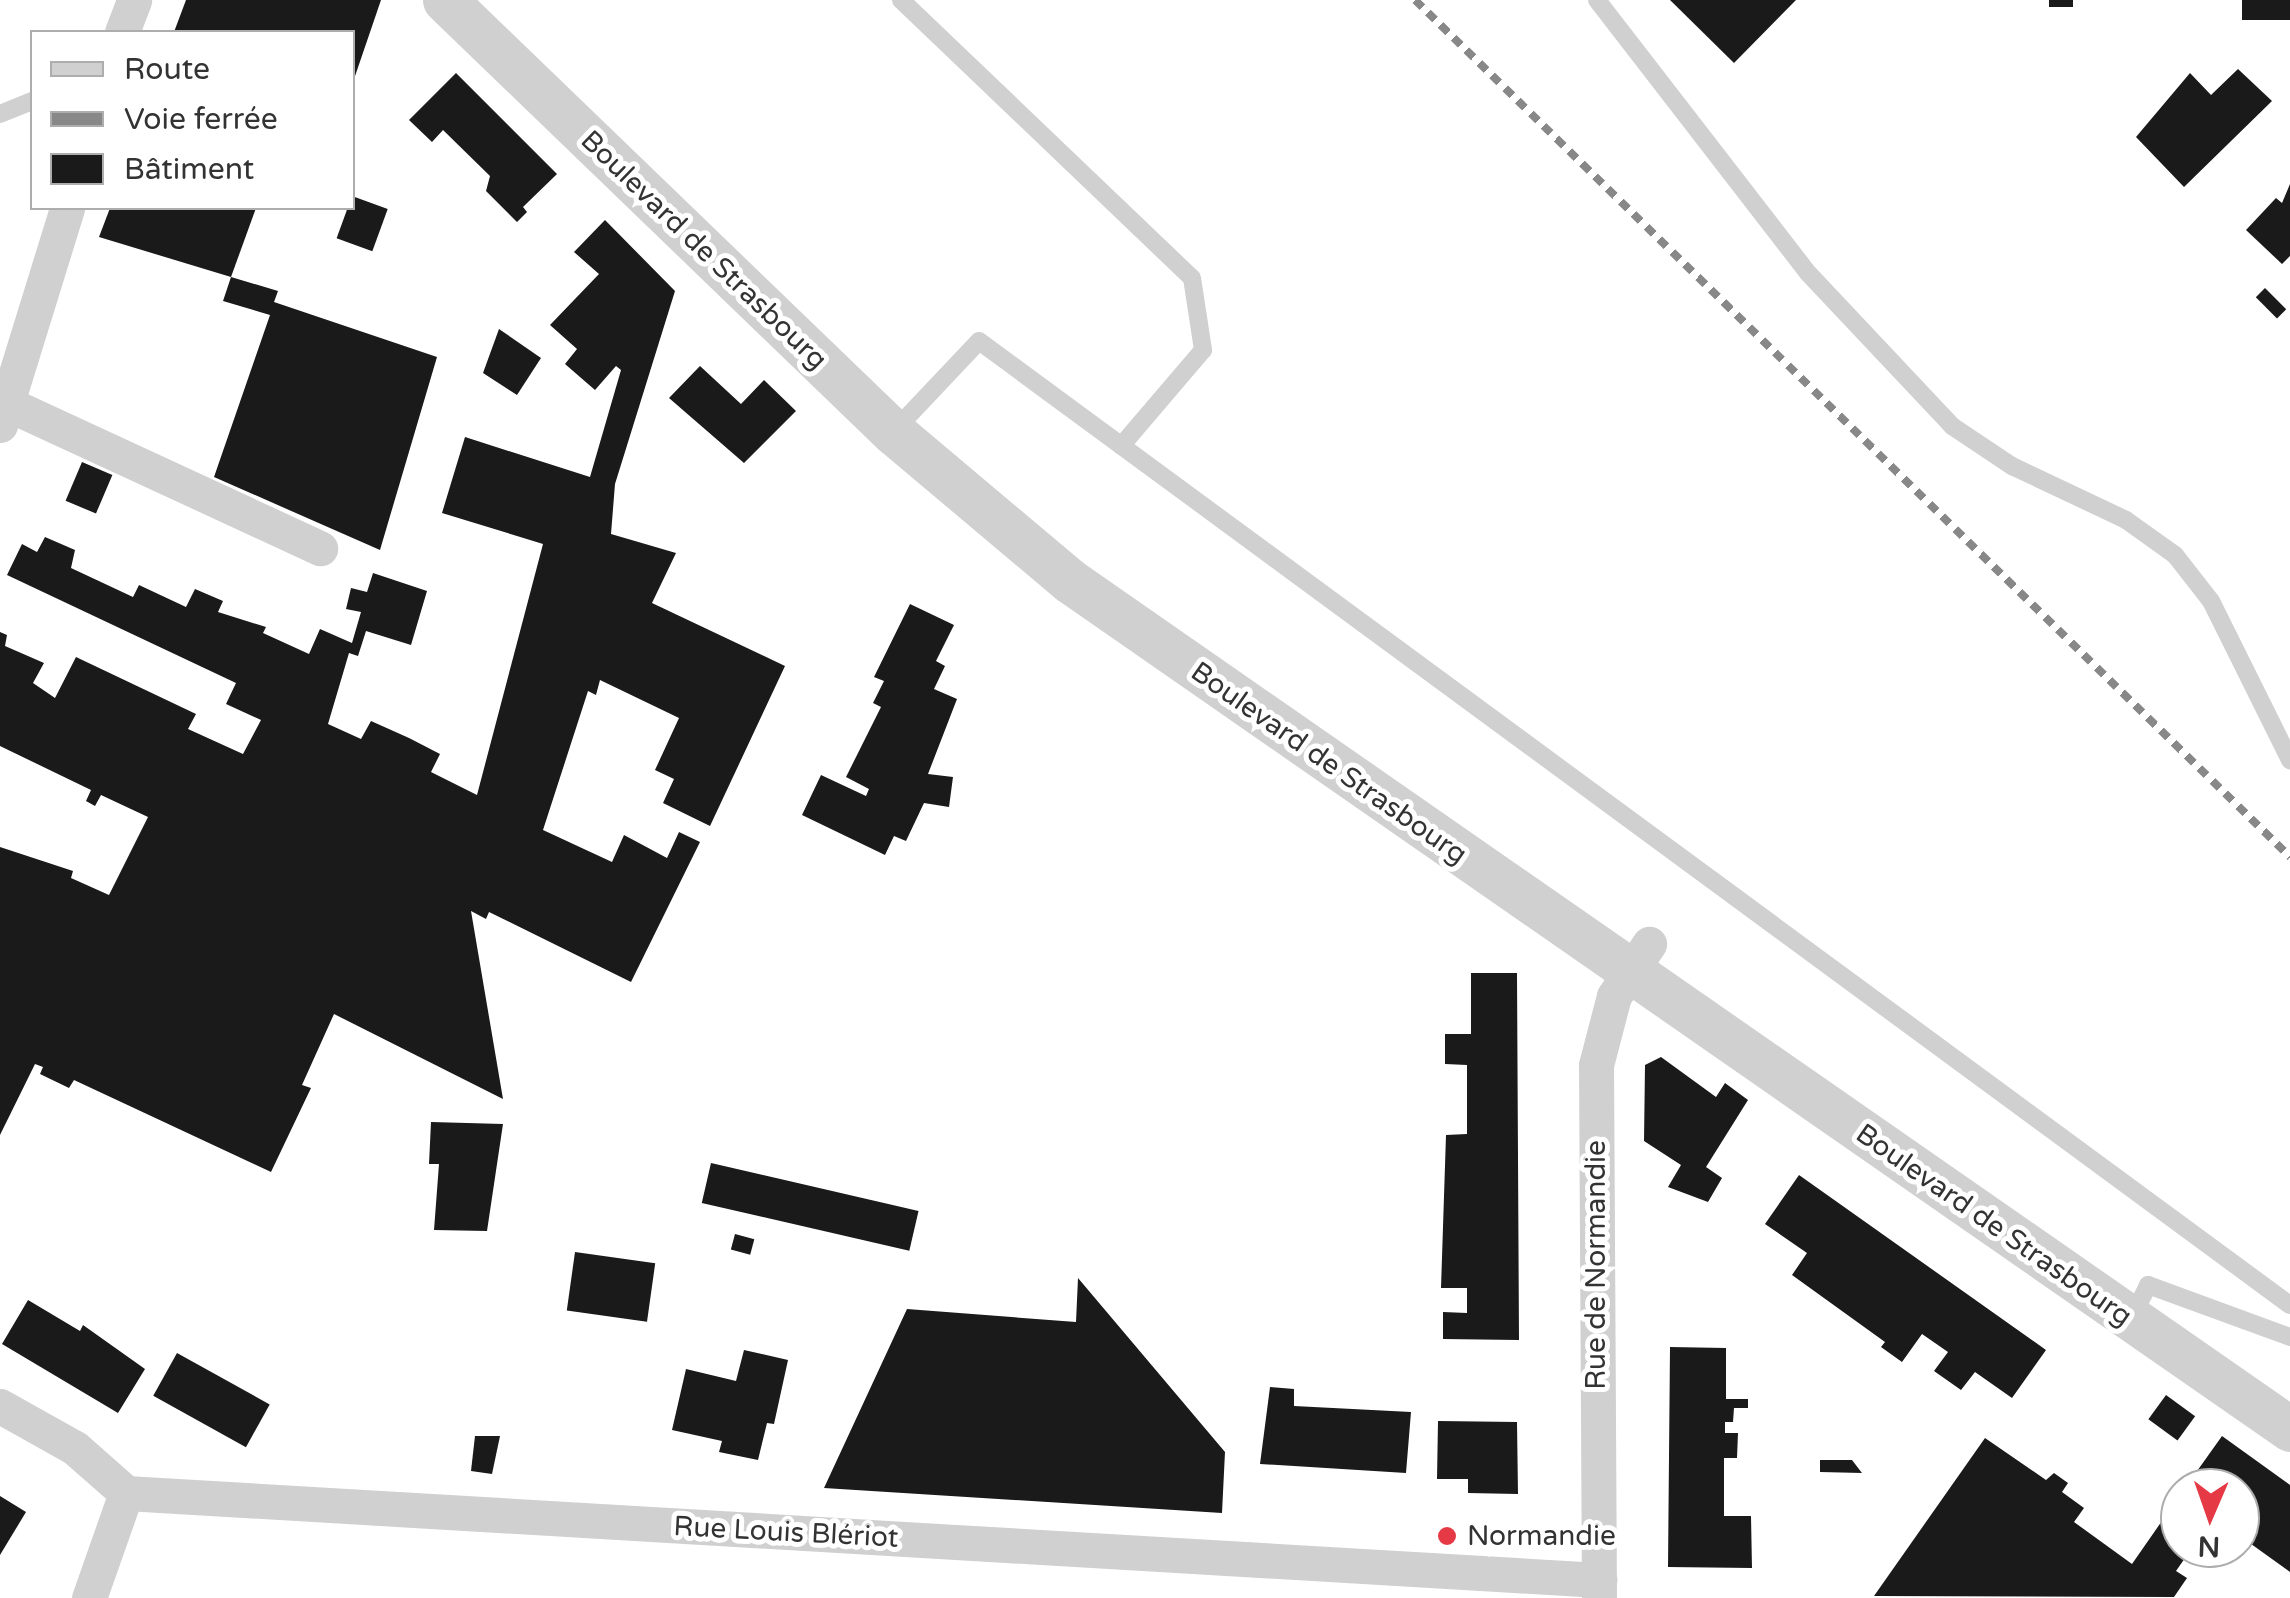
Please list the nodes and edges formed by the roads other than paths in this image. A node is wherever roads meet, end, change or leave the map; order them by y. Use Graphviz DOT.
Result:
graph roads {
  1 [pos="134,0"];
  2 [pos="446,0"];
  3 [pos="901,0"];
  4 [pos="1597,0"];
  5 [pos="123,30"];
  6 [pos="30,102"];
  7 [pos="0,114"];
  8 [pos="65,210"];
  9 [pos="4,414"];
  10 [pos="893,432"];
  11 [pos="1121,446"];
  12 [pos="320,548"];
  13 [pos="2290,760"];
  14 [pos="1638,958"];
  15 [pos="2290,1306"];
  16 [pos="2131,1319"];
  17 [pos="2290,1337"];
  18 [pos="0,1406"];
  19 [pos="2290,1430"];
  20 [pos="126,1493"];
  21 [pos="1599,1589"];
  22 [pos="88,1598"];
  1 -- 5 [label="street"];
  2 -- 10 [label="street, Boulevard de Strasbourg"];
  3 -- 11 [label="lane"];
  4 -- 13 [label="lane"];
  6 -- 7 [label="lane"];
  8 -- 9 [label="street"];
  9 -- 12 [label="street"];
  10 -- 11 [label="lane"];
  10 -- 14 [label="street, Boulevard de Strasbourg"];
  11 -- 15 [label="lane"];
  14 -- 16 [label="street, Boulevard de Strasbourg"];
  14 -- 21 [label="street, Rue de Normandie"];
  16 -- 17 [label="lane"];
  16 -- 19 [label="street, Boulevard de Strasbourg"];
  18 -- 20 [label="street"];
  20 -- 21 [label="street, Rue Louis Blériot"];
  20 -- 22 [label="street"];
}
